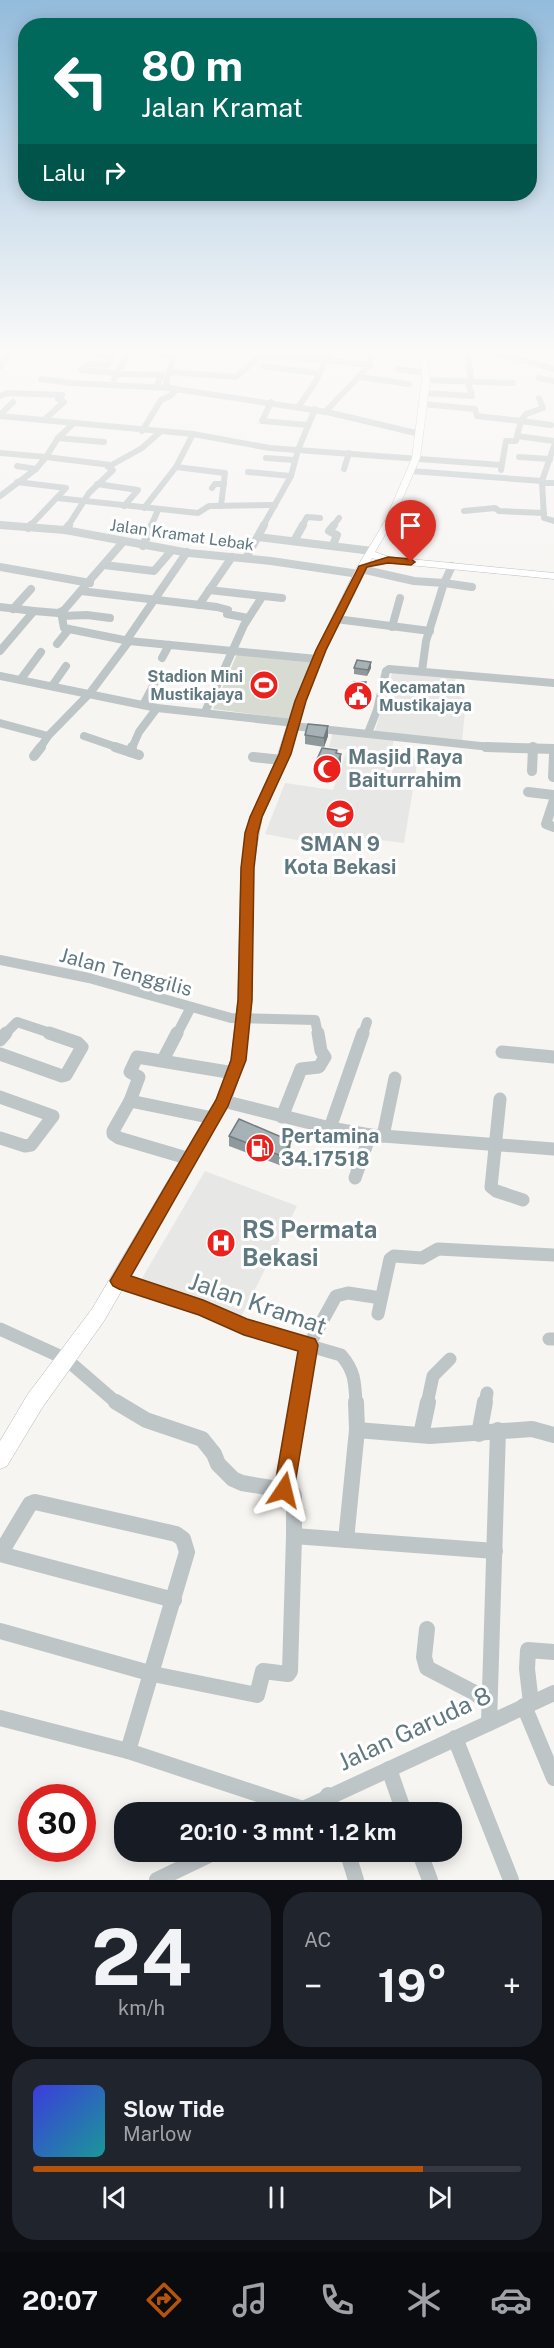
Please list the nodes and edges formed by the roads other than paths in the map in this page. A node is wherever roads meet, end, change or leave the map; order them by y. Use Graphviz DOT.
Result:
graph roads {
  1 [pos="56,441"];
  2 [pos="89,441"];
  3 [pos="152,441"];
  4 [pos="190,441"];
  5 [pos="228,441"];
  6 [pos="302,441"];
  7 [pos="418,441"];
  8 [pos="516,441"];
  9 [pos="104,442"];
  10 [pos="554,446"];
  11 [pos="298,450"];
  12 [pos="349,453"];
  13 [pos="2,455"];
  14 [pos="519,457"];
  15 [pos="46,458"];
  16 [pos="266,458"];
  17 [pos="550,459"];
  18 [pos="294,460"];
  19 [pos="111,465"];
  20 [pos="413,465"];
  21 [pos="501,465"];
  22 [pos="17,466"];
  23 [pos="176,467"];
  24 [pos="36,469"];
  25 [pos="344,469"];
  26 [pos="248,472"];
  27 [pos="291,476"];
  28 [pos="154,477"];
  29 [pos="165,478"];
  30 [pos="499,479"];
  31 [pos="17,482"];
  32 [pos="542,482"];
  33 [pos="554,483"];
  34 [pos="97,484"];
  35 [pos="224,484"];
  36 [pos="212,488"];
  37 [pos="0,496"];
  38 [pos="57,498"];
  39 [pos="83,501"];
  40 [pos="275,505"];
  41 [pos="124,506"];
  42 [pos="220,506"];
  43 [pos="144,508"];
  44 [pos="158,510"];
  45 [pos="464,511"];
  46 [pos="544,513"];
  47 [pos="320,518"];
  48 [pos="339,518"];
  49 [pos="554,521"];
  50 [pos="0,525"];
  51 [pos="386,527"];
  52 [pos="28,528"];
  53 [pos="65,530"];
  54 [pos="423,530"];
  55 [pos="258,537"];
  56 [pos="294,541"];
  57 [pos="123,542"];
  58 [pos="333,545"];
  59 [pos="143,546"];
  60 [pos="172,550"];
  61 [pos="187,552"];
  62 [pos="232,557"];
  63 [pos="246,558"];
  64 [pos="365,563"];
  65 [pos="104,565"];
  66 [pos="452,566"];
  67 [pos="0,567"];
  68 [pos="554,576"];
  69 [pos="90,583"];
  70 [pos="444,583"];
  71 [pos="472,587"];
  72 [pos="31,589"];
  73 [pos="209,590"];
  74 [pos="81,591"];
  75 [pos="262,597"];
  76 [pos="282,598"];
  77 [pos="400,598"];
  78 [pos="155,599"];
  79 [pos="199,605"];
  80 [pos="0,607"];
  81 [pos="13,609"];
  82 [pos="34,611"];
  83 [pos="61,614"];
  84 [pos="110,618"];
  85 [pos="248,618"];
  86 [pos="336,619"];
  87 [pos="392,627"];
  88 [pos="69,629"];
  89 [pos="430,631"];
  90 [pos="6,637"];
  91 [pos="128,641"];
  92 [pos="57,644"];
  93 [pos="169,645"];
  94 [pos="0,651"];
  95 [pos="234,651"];
  96 [pos="41,652"];
  97 [pos="162,658"];
  98 [pos="317,659"];
  99 [pos="66,666"];
  100 [pos="422,671"];
  101 [pos="0,676"];
  102 [pos="21,680"];
  103 [pos="155,682"];
  104 [pos="554,683"];
  105 [pos="52,686"];
  106 [pos="90,693"];
  107 [pos="143,705"];
  108 [pos="158,708"];
  109 [pos="204,712"];
  110 [pos="0,723"];
  111 [pos="294,724"];
  112 [pos="139,732"];
  113 [pos="368,733"];
  114 [pos="48,736"];
  115 [pos="84,736"];
  116 [pos="116,747"];
  117 [pos="532,747"];
  118 [pos="554,749"];
  119 [pos="554,755"];
  120 [pos="34,756"];
  121 [pos="253,757"];
  122 [pos="282,760"];
  123 [pos="532,771"];
  124 [pos="553,777"];
  125 [pos="528,792"];
  126 [pos="554,795"];
  127 [pos="554,800"];
  128 [pos="554,827"];
  129 [pos="0,960"];
  130 [pos="191,1007"];
  131 [pos="243,1020"];
  132 [pos="367,1022"];
  133 [pos="0,1040"];
  134 [pos="502,1052"];
  135 [pos="0,1054"];
  136 [pos="554,1057"];
  137 [pos="163,1060"];
  138 [pos="234,1073"];
  139 [pos="395,1078"];
  140 [pos="0,1097"];
  141 [pos="500,1099"];
  142 [pos="130,1101"];
  143 [pos="223,1101"];
  144 [pos="213,1118"];
  145 [pos="282,1118"];
  146 [pos="330,1128"];
  147 [pos="377,1136"];
  148 [pos="0,1137"];
  149 [pos="494,1145"];
  150 [pos="554,1149"];
  151 [pos="190,1159"];
  152 [pos="355,1178"];
  153 [pos="523,1200"];
  154 [pos="554,1255"];
  155 [pos="119,1281"];
  156 [pos="381,1298"];
  157 [pos="378,1314"];
  158 [pos="0,1329"];
  159 [pos="309,1345"];
  160 [pos="66,1359"];
  161 [pos="450,1359"];
  162 [pos="487,1393"];
  163 [pos="357,1430"];
  164 [pos="498,1430"];
  165 [pos="479,1434"];
  166 [pos="421,1435"];
  167 [pos="554,1435"];
  168 [pos="0,1459"];
  169 [pos="284,1490"];
  170 [pos="294,1536"];
  171 [pos="346,1540"];
  172 [pos="495,1551"];
  173 [pos="0,1554"];
  174 [pos="174,1600"];
  175 [pos="428,1629"];
  176 [pos="0,1631"];
  177 [pos="554,1653"];
  178 [pos="153,1674"];
  179 [pos="554,1692"];
  180 [pos="489,1704"];
  181 [pos="527,1705"];
  182 [pos="0,1718"];
  183 [pos="489,1723"];
  184 [pos="455,1738"];
  185 [pos="128,1751"];
  186 [pos="389,1769"];
  187 [pos="554,1778"];
  188 [pos="277,1802"];
  189 [pos="334,1802"];
  190 [pos="401,1802"];
  191 [pos="194,1862"];
  192 [pos="350,1862"];
  193 [pos="423,1862"];
  194 [pos="157,1880"];
  195 [pos="356,1880"];
  196 [pos="430,1880"];
  197 [pos="512,1880"];
  1 -- 15 [label="street"];
  2 -- 9 [label="street"];
  3 -- 19 [label="street"];
  4 -- 23 [label="street"];
  5 -- 11 [label="street"];
  6 -- 11 [label="street"];
  7 -- 20 [label="main road"];
  8 -- 21 [label="street"];
  10 -- 17 [label="street"];
  11 -- 12 [label="street"];
  11 -- 18 [label="street"];
  12 -- 20 [label="street"];
  12 -- 25 [label="street"];
  13 -- 15 [label="street"];
  14 -- 17 [label="street"];
  15 -- 19 [label="street"];
  15 -- 24 [label="street"];
  16 -- 18 [label="street"];
  17 -- 32 [label="street"];
  18 -- 27 [label="street"];
  19 -- 34 [label="street"];
  20 -- 21 [label="street"];
  20 -- 30 [label="street"];
  20 -- 51 [label="main road"];
  21 -- 30 [label="street"];
  22 -- 24 [label="street"];
  23 -- 29 [label="street"];
  23 -- 35 [label="street"];
  24 -- 31 [label="street"];
  26 -- 27 [label="street"];
  27 -- 40 [label="street"];
  28 -- 29 [label="street"];
  29 -- 43 [label="street"];
  30 -- 32 [label="street"];
  31 -- 37 [label="street"];
  31 -- 38 [label="street"];
  32 -- 33 [label="street"];
  32 -- 46 [label="street"];
  34 -- 39 [label="street"];
  34 -- 41 [label="street"];
  35 -- 36 [label="street"];
  35 -- 42 [label="street"];
  38 -- 39 [label="street"];
  38 -- 52 [label="street"];
  39 -- 41 [label="street"];
  39 -- 53 [label="street"];
  40 -- 42 [label="street"];
  40 -- 55 [label="street"];
  41 -- 43 [label="street"];
  42 -- 44 [label="street"];
  43 -- 44 [label="street"];
  44 -- 59 [label="street"];
  45 -- 46 [label="street"];
  46 -- 49 [label="street"];
  47 -- 56 [label="street"];
  48 -- 58 [label="street"];
  50 -- 52 [label="street, Jalan Kramat Lebak"];
  51 -- 54 [label="street"];
  51 -- 64 [label="main road"];
  52 -- 53 [label="street, Jalan Kramat Lebak"];
  53 -- 57 [label="street, Jalan Kramat Lebak"];
  55 -- 56 [label="street"];
  55 -- 63 [label="street"];
  56 -- 58 [label="street"];
  57 -- 59 [label="street, Jalan Kramat Lebak"];
  57 -- 65 [label="street"];
  58 -- 64 [label="street"];
  59 -- 60 [label="street, Jalan Kramat Lebak"];
  60 -- 61 [label="street, Jalan Kramat Lebak"];
  60 -- 65 [label="street"];
  61 -- 62 [label="street, Jalan Kramat Lebak"];
  61 -- 78 [label="street"];
  62 -- 63 [label="street, Jalan Kramat Lebak"];
  62 -- 73 [label="street"];
  63 -- 64 [label="street, Jalan Kramat Lebak"];
  64 -- 66 [label="main road"];
  64 -- 70 [label="street"];
  64 -- 86 [label="main road"];
  65 -- 69 [label="street"];
  66 -- 68 [label="main road"];
  66 -- 70 [label="street"];
  67 -- 69 [label="street"];
  69 -- 74 [label="street"];
  70 -- 71 [label="street"];
  70 -- 89 [label="street"];
  72 -- 81 [label="street"];
  73 -- 75 [label="street"];
  73 -- 79 [label="street"];
  74 -- 78 [label="street"];
  74 -- 83 [label="street"];
  75 -- 76 [label="street"];
  75 -- 85 [label="street"];
  77 -- 87 [label="street"];
  78 -- 79 [label="street"];
  78 -- 91 [label="street"];
  79 -- 85 [label="street"];
  80 -- 81 [label="street"];
  81 -- 82 [label="street"];
  82 -- 83 [label="street"];
  82 -- 90 [label="street"];
  83 -- 84 [label="street"];
  83 -- 88 [label="street"];
  85 -- 95 [label="street"];
  86 -- 87 [label="street"];
  86 -- 98 [label="main road"];
  87 -- 89 [label="street"];
  88 -- 91 [label="street"];
  88 -- 92 [label="street"];
  89 -- 100 [label="street"];
  90 -- 94 [label="street"];
  91 -- 93 [label="street"];
  91 -- 106 [label="street"];
  93 -- 95 [label="street"];
  93 -- 97 [label="street"];
  95 -- 98 [label="street"];
  95 -- 109 [label="street"];
  96 -- 102 [label="street"];
  98 -- 111 [label="main road"];
  99 -- 105 [label="street"];
  100 -- 104 [label="street"];
  100 -- 113 [label="street"];
  101 -- 102 [label="street"];
  102 -- 105 [label="street"];
  103 -- 107 [label="street"];
  105 -- 106 [label="street"];
  106 -- 107 [label="street"];
  106 -- 114 [label="street"];
  107 -- 108 [label="street"];
  108 -- 109 [label="street"];
  108 -- 112 [label="street"];
  109 -- 111 [label="street"];
  110 -- 114 [label="street"];
  111 -- 113 [label="street"];
  111 -- 122 [label="main road"];
  112 -- 116 [label="street"];
  112 -- 116 [label="street"];
  113 -- 117 [label="street"];
  114 -- 120 [label="street"];
  115 -- 116 [label="street"];
  117 -- 118 [label="street"];
  117 -- 123 [label="street"];
  119 -- 124 [label="street"];
  121 -- 122 [label="street"];
  122 -- 131 [label="main road"];
  125 -- 126 [label="street"];
  127 -- 128 [label="street"];
  129 -- 130 [label="street, Jalan Tenggilis"];
  130 -- 131 [label="street, Jalan Tenggilis"];
  130 -- 137 [label="street"];
  131 -- 138 [label="main road"];
  131 -- 145 [label="street, Jalan Tenggilis"];
  132 -- 146 [label="street"];
  133 -- 135 [label="street"];
  134 -- 136 [label="street"];
  137 -- 138 [label="street"];
  137 -- 142 [label="street"];
  138 -- 143 [label="main road"];
  139 -- 147 [label="street"];
  140 -- 148 [label="street"];
  141 -- 149 [label="street"];
  142 -- 144 [label="street"];
  142 -- 151 [label="street"];
  143 -- 144 [label="main road"];
  143 -- 145 [label="street"];
  144 -- 151 [label="main road"];
  145 -- 146 [label="street"];
  146 -- 147 [label="street"];
  147 -- 149 [label="street"];
  147 -- 152 [label="street"];
  149 -- 150 [label="street"];
  149 -- 153 [label="street"];
  151 -- 155 [label="main road"];
  154 -- 156 [label="street"];
  155 -- 159 [label="street, Jalan Kramat"];
  155 -- 160 [label="main road"];
  156 -- 157 [label="street"];
  156 -- 159 [label="street"];
  158 -- 160 [label="street"];
  159 -- 163 [label="street, Jalan Kramat"];
  159 -- 169 [label="street"];
  160 -- 168 [label="main road"];
  160 -- 169 [label="street"];
  161 -- 166 [label="street"];
  162 -- 165 [label="street"];
  163 -- 166 [label="street"];
  163 -- 171 [label="street"];
  164 -- 165 [label="street"];
  164 -- 167 [label="street"];
  164 -- 172 [label="street"];
  165 -- 166 [label="street"];
  169 -- 170 [label="street"];
  170 -- 171 [label="street"];
  170 -- 178 [label="street"];
  171 -- 172 [label="street"];
  172 -- 180 [label="street"];
  173 -- 174 [label="street"];
  173 -- 174 [label="street"];
  174 -- 178 [label="street"];
  175 -- 180 [label="street"];
  176 -- 178 [label="street"];
  177 -- 181 [label="street"];
  178 -- 185 [label="street"];
  179 -- 181 [label="street, Jalan Garuda 8"];
  180 -- 183 [label="street"];
  181 -- 183 [label="street, Jalan Garuda 8"];
  181 -- 187 [label="street"];
  182 -- 185 [label="street"];
  183 -- 184 [label="street, Jalan Garuda 8"];
  184 -- 186 [label="street, Jalan Garuda 8"];
  184 -- 197 [label="street"];
  185 -- 188 [label="street"];
  186 -- 189 [label="street, Jalan Garuda 8"];
  186 -- 190 [label="street"];
  191 -- 194 [label="street"];
  192 -- 195 [label="street"];
  193 -- 196 [label="street"];
}
